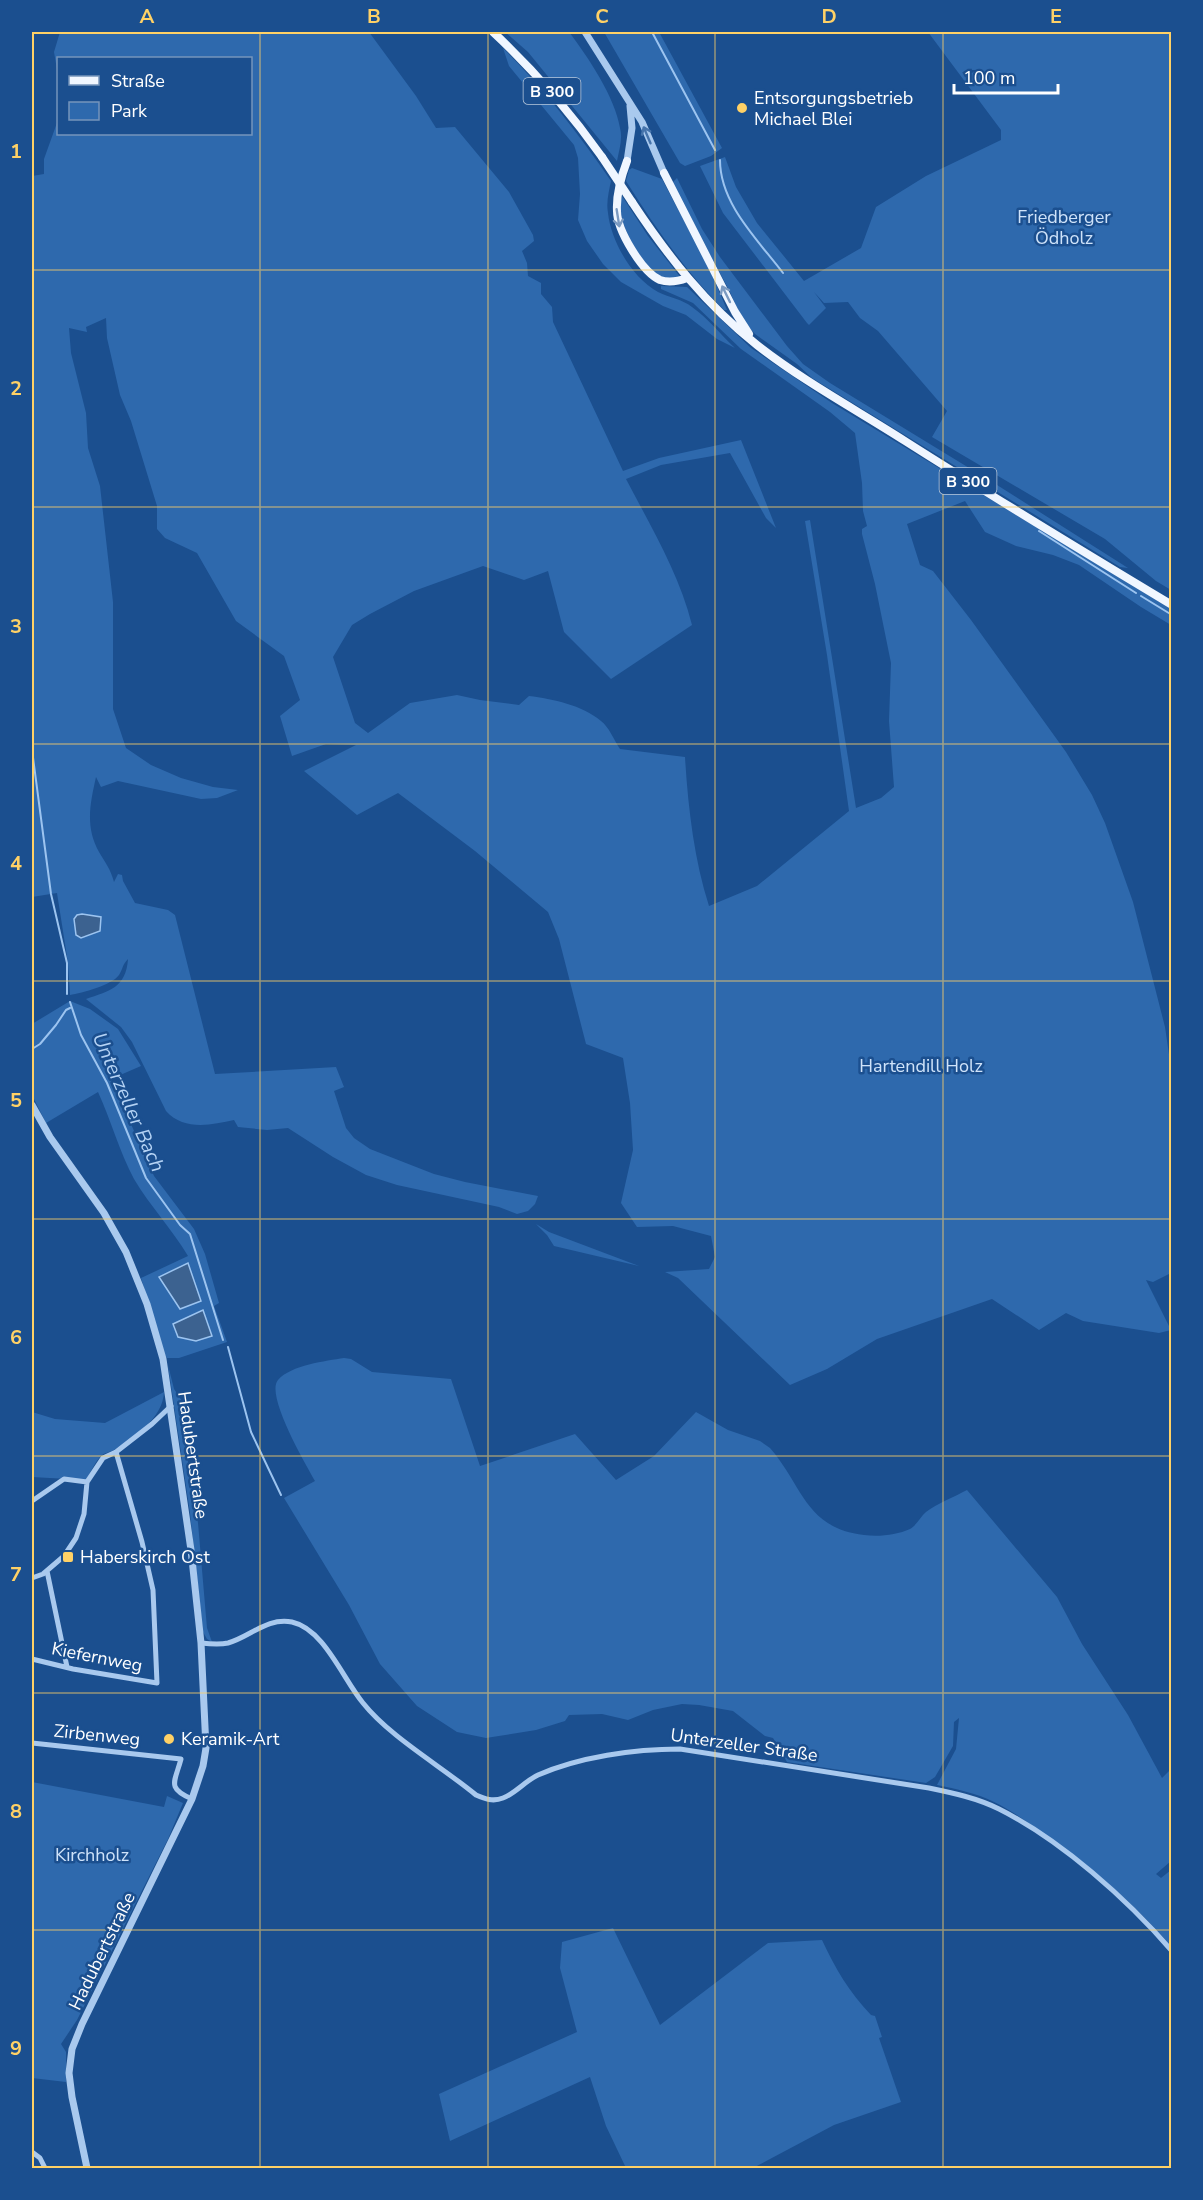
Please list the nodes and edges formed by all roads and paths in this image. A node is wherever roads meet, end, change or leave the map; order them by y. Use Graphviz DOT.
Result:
graph roads {
  1 [pos="493,32"];
  2 [pos="585,32"];
  3 [pos="628,97"];
  4 [pos="627,161"];
  5 [pos="664,173"];
  6 [pos="687,278"];
  7 [pos="756,344"];
  8 [pos="1172,605"];
  9 [pos="32,1106"];
  10 [pos="171,1406"];
  11 [pos="116,1452"];
  12 [pos="87,1482"];
  13 [pos="32,1501"];
  14 [pos="46,1571"];
  15 [pos="32,1578"];
  16 [pos="201,1643"];
  17 [pos="32,1659"];
  18 [pos="67,1667"];
  19 [pos="32,1743"];
  20 [pos="192,1799"];
  21 [pos="1172,1951"];
  22 [pos="32,2152"];
  23 [pos="45,2169"];
  24 [pos="87,2169"];
  1 -- 6 [label="main road, B 300, bridge"];
  2 -- 3 [label="street"];
  3 -- 4 [label="street"];
  5 -- 3 [label="street, one-way"];
  4 -- 6 [label="main road, one-way"];
  7 -- 5 [label="main road, one-way"];
  6 -- 7 [label="main road, B 300"];
  7 -- 8 [label="main road, B 300"];
  9 -- 10 [label="street, Hadubertstraße"];
  10 -- 11 [label="street"];
  10 -- 16 [label="street, Hadubertstraße"];
  11 -- 12 [label="street"];
  11 -- 18 [label="street, Kiefernweg"];
  12 -- 13 [label="street"];
  12 -- 14 [label="street"];
  14 -- 15 [label="street"];
  14 -- 18 [label="street"];
  16 -- 20 [label="street, Hadubertstraße"];
  16 -- 21 [label="street, Unterzeller Straße"];
  17 -- 18 [label="street, Kiefernweg"];
  19 -- 20 [label="street, Zirbenweg"];
  20 -- 24 [label="street, Hadubertstraße"];
  22 -- 23 [label="street"];
}
